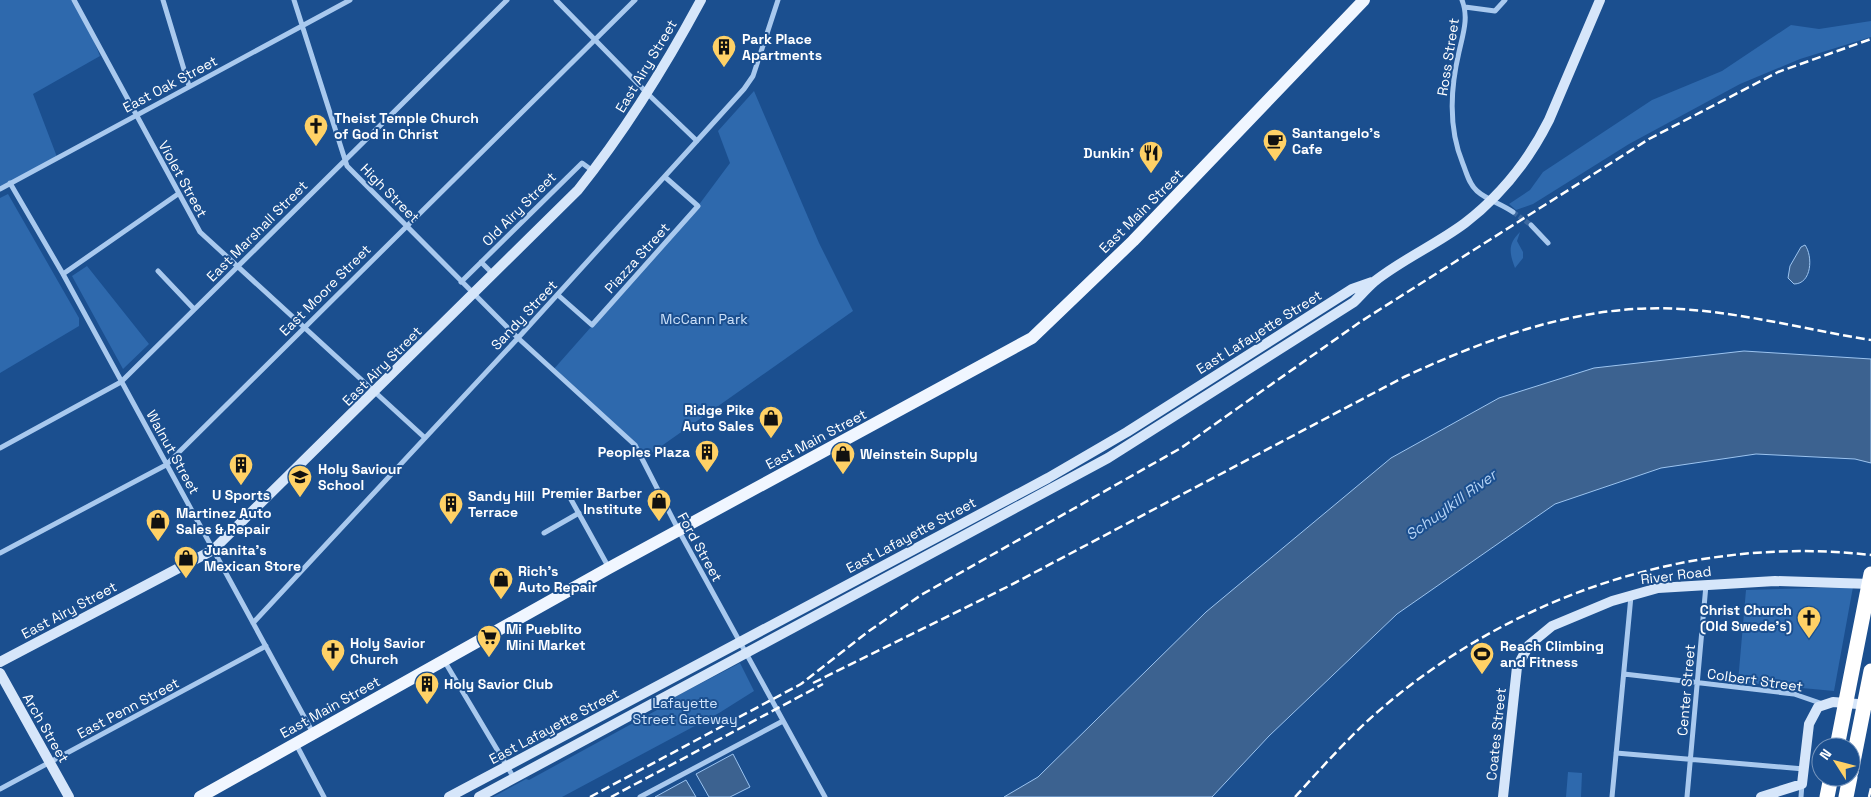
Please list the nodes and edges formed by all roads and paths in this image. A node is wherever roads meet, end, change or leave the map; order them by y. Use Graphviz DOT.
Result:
graph roads {
  1 [pos="74,0"];
  2 [pos="163,0"];
  3 [pos="294,0"];
  4 [pos="350,0"];
  5 [pos="507,0"];
  6 [pos="556,0"];
  7 [pos="635,0"];
  8 [pos="701,0"];
  9 [pos="778,0"];
  10 [pos="1364,0"];
  11 [pos="1462,0"];
  12 [pos="1505,0"];
  13 [pos="1600,0"];
  14 [pos="1465,7"];
  15 [pos="302,26"];
  16 [pos="596,40"];
  17 [pos="189,86"];
  18 [pos="648,94"];
  19 [pos="136,114"];
  20 [pos="697,141"];
  21 [pos="344,160"];
  22 [pos="593,172"];
  23 [pos="665,177"];
  24 [pos="10,183"];
  25 [pos="0,189"];
  26 [pos="178,194"];
  27 [pos="1513,212"];
  28 [pos="406,225"];
  29 [pos="1531,225"];
  30 [pos="1548,243"];
  31 [pos="481,262"];
  32 [pos="237,268"];
  33 [pos="158,271"];
  34 [pos="63,274"];
  35 [pos="493,274"];
  36 [pos="1375,281"];
  37 [pos="461,282"];
  38 [pos="473,294"];
  39 [pos="558,295"];
  40 [pos="194,309"];
  41 [pos="303,327"];
  42 [pos="518,338"];
  43 [pos="121,382"];
  44 [pos="375,392"];
  45 [pos="424,437"];
  46 [pos="0,448"];
  47 [pos="166,464"];
  48 [pos="568,494"];
  49 [pos="579,513"];
  50 [pos="679,531"];
  51 [pos="544,533"];
  52 [pos="213,550"];
  53 [pos="0,553"];
  54 [pos="609,568"];
  55 [pos="1871,574"];
  56 [pos="1706,584"];
  57 [pos="1871,584"];
  58 [pos="1631,594"];
  59 [pos="253,623"];
  60 [pos="740,642"];
  61 [pos="266,646"];
  62 [pos="746,652"];
  63 [pos="444,661"];
  64 [pos="0,662"];
  65 [pos="1871,671"];
  66 [pos="0,673"];
  67 [pos="1516,674"];
  68 [pos="1624,674"];
  69 [pos="1698,682"];
  70 [pos="1823,704"];
  71 [pos="1871,706"];
  72 [pos="783,721"];
  73 [pos="314,733"];
  74 [pos="1839,737"];
  75 [pos="1858,737"];
  76 [pos="296,743"];
  77 [pos="1616,753"];
  78 [pos="1691,759"];
  79 [pos="50,763"];
  80 [pos="508,767"];
  81 [pos="1804,769"];
  82 [pos="514,778"];
  83 [pos="1802,784"];
  84 [pos="0,789"];
  85 [pos="69,797"];
  86 [pos="200,797"];
  87 [pos="324,797"];
  88 [pos="449,797"];
  89 [pos="479,797"];
  90 [pos="640,797"];
  91 [pos="825,797"];
  92 [pos="1503,797"];
  93 [pos="1612,797"];
  94 [pos="1687,797"];
  95 [pos="1761,797"];
  96 [pos="1801,797"];
  1 -- 19 [label="street, Violet Street"];
  2 -- 17 [label="street"];
  3 -- 15 [label="street, High Street"];
  4 -- 15 [label="street, East Oak Street"];
  5 -- 21 [label="street, East Marshall Street"];
  6 -- 16 [label="street"];
  7 -- 16 [label="street, East Moore Street"];
  8 -- 18 [label="street, East Airy Street"];
  9 -- 20 [label="street, Sandy Street"];
  10 -- 50 [label="main road, East Main Street"];
  11 -- 14 [label="street, Ross Street"];
  12 -- 14 [label="street"];
  13 -- 36 [label="street, East Lafayette Street"];
  14 -- 27 [label="street, Ross Street"];
  15 -- 17 [label="street, East Oak Street"];
  15 -- 21 [label="street, High Street"];
  16 -- 18 [label="street"];
  16 -- 28 [label="street, East Moore Street"];
  17 -- 19 [label="street, East Oak Street"];
  18 -- 20 [label="street"];
  18 -- 22 [label="street, East Airy Street"];
  19 -- 24 [label="street, East Oak Street"];
  19 -- 26 [label="street, Violet Street"];
  20 -- 23 [label="street, Sandy Street"];
  21 -- 28 [label="street, High Street"];
  21 -- 32 [label="street, East Marshall Street"];
  22 -- 31 [label="street, Old Airy Street"];
  22 -- 35 [label="street, East Airy Street"];
  23 -- 39 [label="street, Sandy Street"];
  23 -- 39 [label="street, Piazza Street"];
  24 -- 25 [label="street, East Oak Street"];
  24 -- 34 [label="street, Walnut Street"];
  26 -- 32 [label="street, Violet Street"];
  26 -- 34 [label="street"];
  28 -- 37 [label="street, High Street"];
  28 -- 41 [label="street, East Moore Street"];
  29 -- 30 [label="street"];
  31 -- 35 [label="street"];
  31 -- 37 [label="street, Old Airy Street"];
  32 -- 40 [label="street, East Marshall Street"];
  32 -- 41 [label="street, Violet Street"];
  33 -- 40 [label="street"];
  34 -- 43 [label="street, Walnut Street"];
  35 -- 38 [label="street, East Airy Street"];
  36 -- 60 [label="street, East Lafayette Street"];
  36 -- 62 [label="street, East Lafayette Street"];
  37 -- 38 [label="street, High Street"];
  38 -- 42 [label="street, High Street"];
  38 -- 44 [label="street, East Airy Street"];
  39 -- 42 [label="street, Sandy Street"];
  40 -- 43 [label="street, East Marshall Street"];
  41 -- 44 [label="street, Violet Street"];
  41 -- 47 [label="street, East Moore Street"];
  42 -- 45 [label="street, Sandy Street"];
  42 -- 50 [label="street, Ford Street"];
  43 -- 46 [label="street, East Marshall Street"];
  43 -- 47 [label="street, Walnut Street"];
  44 -- 45 [label="street, Violet Street"];
  44 -- 52 [label="street, East Airy Street"];
  45 -- 59 [label="street, Sandy Street"];
  47 -- 52 [label="street, Walnut Street"];
  47 -- 53 [label="street, East Moore Street"];
  48 -- 49 [label="street"];
  49 -- 51 [label="street"];
  49 -- 54 [label="street"];
  50 -- 54 [label="main road, East Main Street"];
  50 -- 60 [label="street, Ford Street"];
  52 -- 59 [label="street, Walnut Street"];
  52 -- 64 [label="street, East Airy Street"];
  54 -- 63 [label="main road, East Main Street"];
  55 -- 74 [label="highway"];
  56 -- 57 [label="street, River Road"];
  56 -- 58 [label="street, River Road"];
  56 -- 69 [label="street, Center Street"];
  58 -- 67 [label="street, River Road"];
  58 -- 68 [label="street"];
  59 -- 61 [label="street, Walnut Street"];
  60 -- 62 [label="street, Ford Street"];
  60 -- 80 [label="street, East Lafayette Street"];
  61 -- 73 [label="street, Walnut Street"];
  61 -- 79 [label="street, East Penn Street"];
  62 -- 72 [label="street, Ford Street"];
  62 -- 82 [label="street, East Lafayette Street"];
  63 -- 73 [label="main road, East Main Street"];
  63 -- 80 [label="street"];
  65 -- 75 [label="highway"];
  66 -- 79 [label="street, Arch Street"];
  67 -- 92 [label="street, Coates Street"];
  68 -- 69 [label="street, Colbert Street"];
  68 -- 77 [label="street"];
  69 -- 70 [label="street, Colbert Street"];
  69 -- 78 [label="street, Center Street"];
  70 -- 71 [label="street"];
  70 -- 81 [label="street"];
  72 -- 90 [label="street"];
  72 -- 91 [label="street, Ford Street"];
  73 -- 76 [label="main road, East Main Street"];
  76 -- 86 [label="main road, East Main Street"];
  76 -- 87 [label="street"];
  77 -- 78 [label="street"];
  77 -- 93 [label="street"];
  78 -- 81 [label="street"];
  78 -- 94 [label="street, Center Street"];
  79 -- 84 [label="street, East Penn Street"];
  79 -- 85 [label="street, Arch Street"];
  80 -- 82 [label="street"];
  80 -- 88 [label="street, East Lafayette Street"];
  81 -- 83 [label="street"];
  82 -- 89 [label="street, East Lafayette Street"];
  83 -- 95 [label="street"];
  83 -- 96 [label="street"];
}
